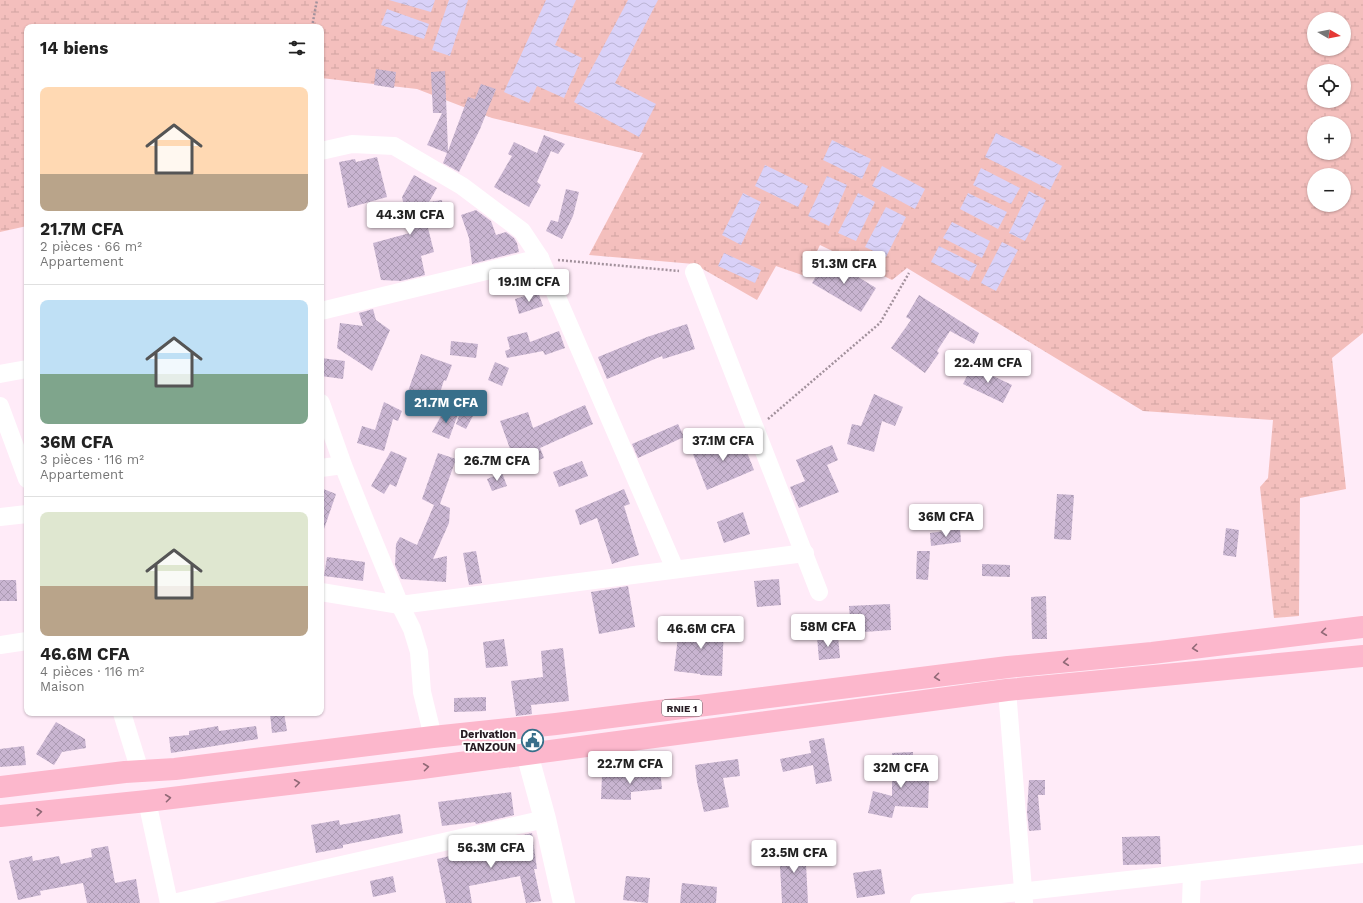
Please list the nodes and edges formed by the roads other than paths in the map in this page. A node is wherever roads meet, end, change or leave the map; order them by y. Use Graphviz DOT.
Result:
graph roads {
  1 [pos="324,150"];
  2 [pos="540,258"];
  3 [pos="694,272"];
  4 [pos="324,310"];
  5 [pos="24,370"];
  6 [pos="0,374"];
  7 [pos="0,406"];
  8 [pos="324,411"];
  9 [pos="343,465"];
  10 [pos="324,468"];
  11 [pos="24,471"];
  12 [pos="24,514"];
  13 [pos="0,517"];
  14 [pos="805,554"];
  15 [pos="675,569"];
  16 [pos="324,592"];
  17 [pos="819,592"];
  18 [pos="400,605"];
  19 [pos="1363,627"];
  20 [pos="24,641"];
  21 [pos="0,645"];
  22 [pos="1363,656"];
  23 [pos="1007,690"];
  24 [pos="123,716"];
  25 [pos="520,728"];
  26 [pos="433,737"];
  27 [pos="528,754"];
  28 [pos="140,771"];
  29 [pos="0,787"];
  30 [pos="147,801"];
  31 [pos="0,816"];
  32 [pos="545,819"];
  33 [pos="1363,854"];
  34 [pos="1192,873"];
  35 [pos="1024,897"];
  36 [pos="169,903"];
  37 [pos="173,903"];
  38 [pos="564,903"];
  39 [pos="919,903"];
  40 [pos="1191,903"];
  1 -- 2 [label="street"];
  2 -- 4 [label="street"];
  2 -- 15 [label="street"];
  3 -- 14 [label="street"];
  5 -- 6 [label="street"];
  7 -- 11 [label="street"];
  8 -- 9 [label="street"];
  9 -- 10 [label="street"];
  9 -- 18 [label="street"];
  12 -- 13 [label="street"];
  14 -- 15 [label="street"];
  14 -- 17 [label="street"];
  15 -- 18 [label="street"];
  16 -- 18 [label="street"];
  18 -- 26 [label="street"];
  19 -- 25 [label="highway, RNIE 1, one-way"];
  20 -- 21 [label="street"];
  22 -- 23 [label="highway, RNIE 1"];
  23 -- 27 [label="highway, RNIE 1"];
  23 -- 35 [label="street"];
  24 -- 28 [label="street"];
  25 -- 26 [label="highway, RNIE 1"];
  25 -- 27 [label="street"];
  26 -- 28 [label="highway, RNIE 1"];
  30 -- 27 [label="highway, RNIE 1, one-way"];
  27 -- 32 [label="street"];
  28 -- 29 [label="highway, RNIE 1"];
  31 -- 30 [label="highway, RNIE 1, one-way"];
  30 -- 36 [label="street"];
  32 -- 37 [label="street"];
  32 -- 38 [label="street"];
  33 -- 34 [label="street"];
  34 -- 35 [label="street"];
  34 -- 40 [label="street"];
  35 -- 39 [label="street"];
}
